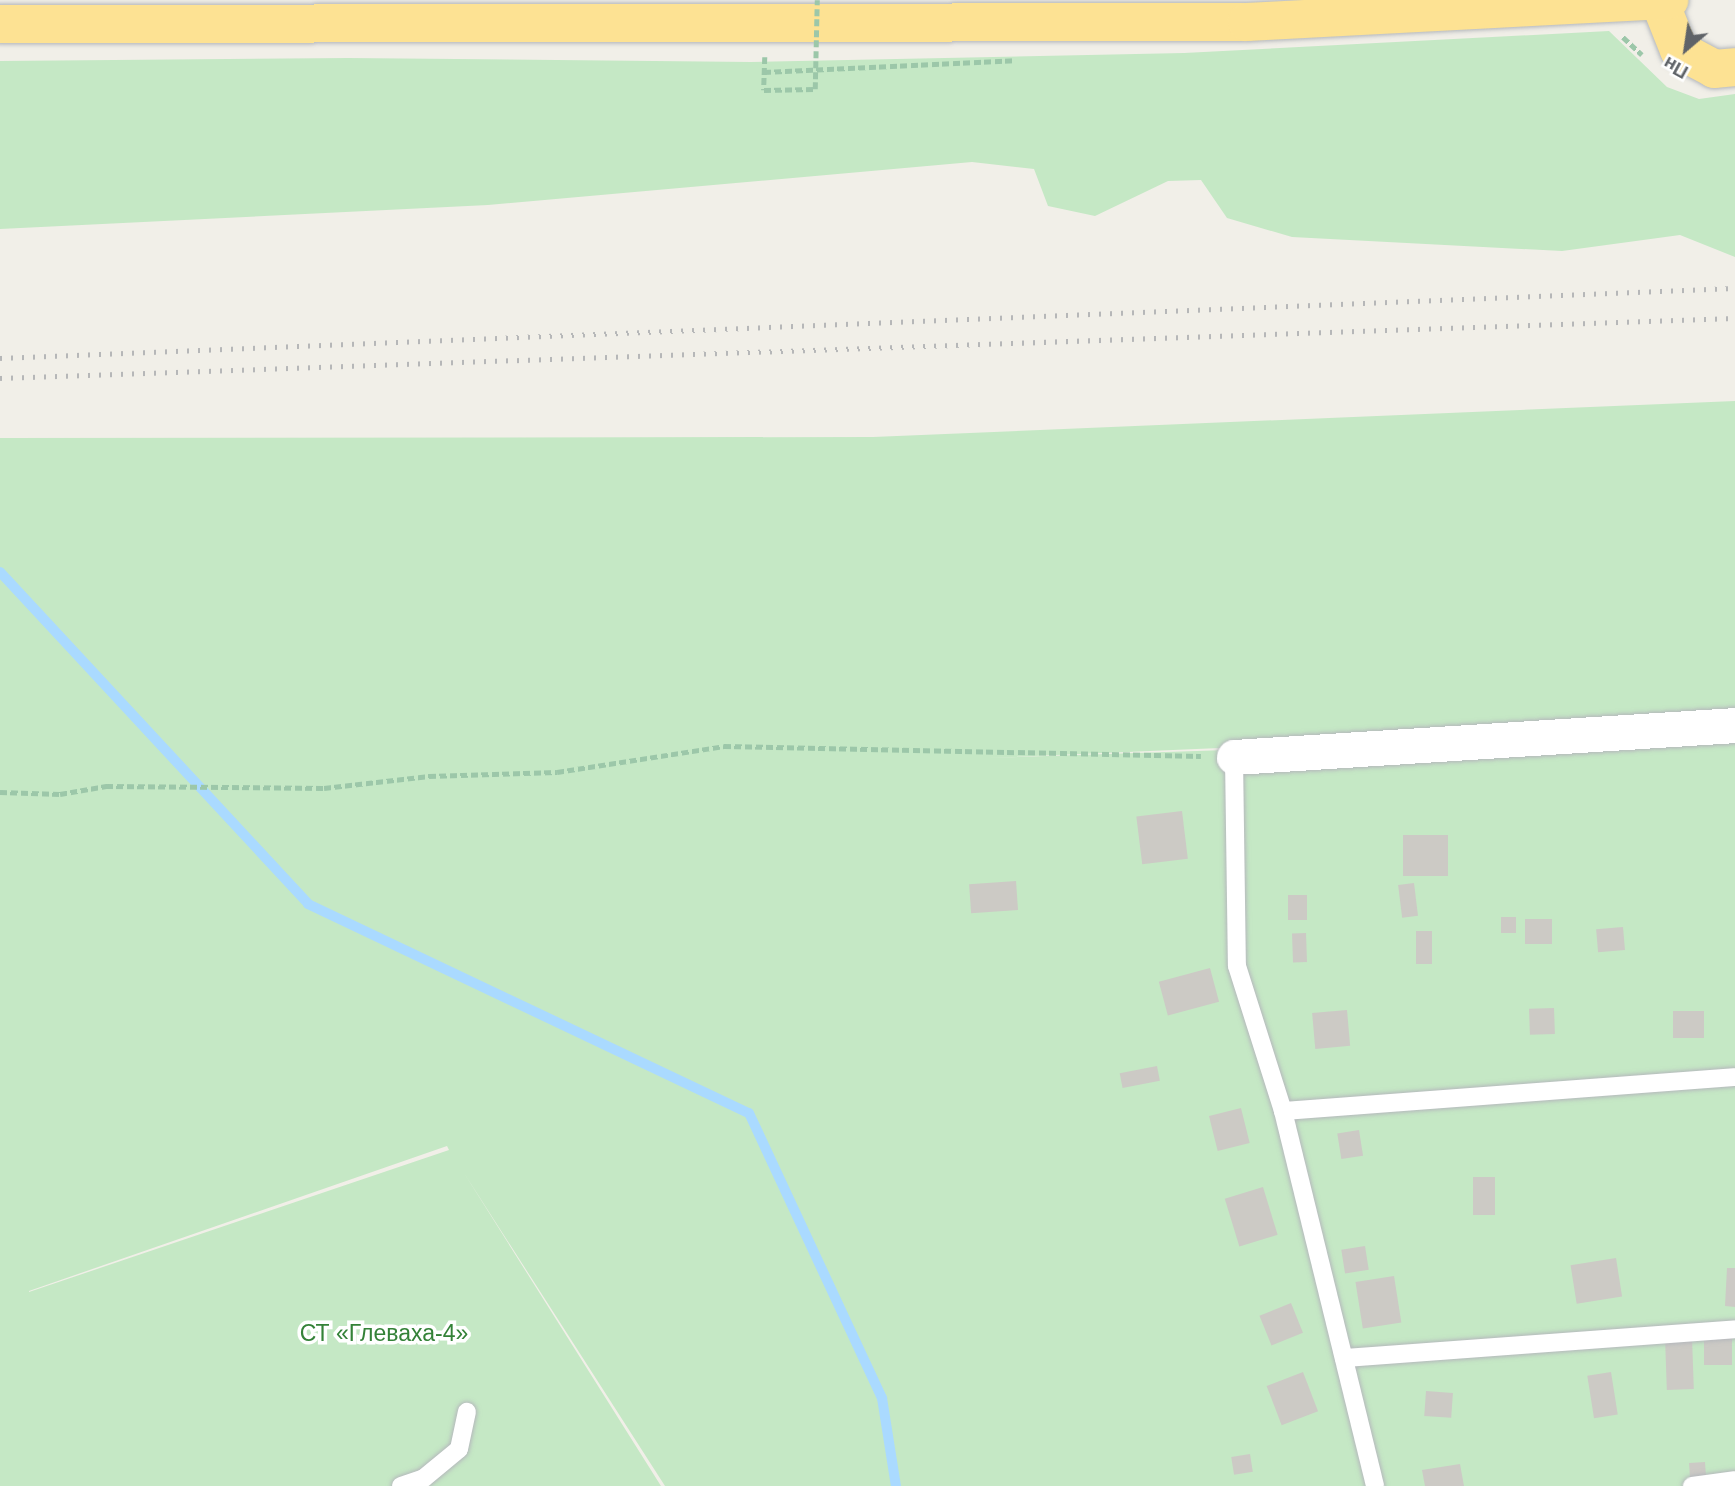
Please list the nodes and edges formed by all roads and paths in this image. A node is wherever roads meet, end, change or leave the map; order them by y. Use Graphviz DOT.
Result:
graph roads {
  1 [pos="817,0"];
  2 [pos="1662,1"];
  3 [pos="0,24"];
  4 [pos="1735,67"];
  5 [pos="764,90"];
  6 [pos="1735,725"];
  7 [pos="1234,757"];
  8 [pos="0,792"];
  9 [pos="1735,1077"];
  10 [pos="1283,1111"];
  11 [pos="1735,1329"];
  12 [pos="1345,1358"];
  13 [pos="467,1412"];
  14 [pos="1735,1480"];
  15 [pos="401,1486"];
  16 [pos="1375,1486"];
  17 [pos="1692,1486"];
  1 -- 5 [label="path, bridge"];
  2 -- 3 [label="highway"];
  2 -- 4 [label="highway"];
  6 -- 7 [label="street"];
  7 -- 8 [label="path"];
  7 -- 10 [label="lane"];
  9 -- 10 [label="lane"];
  10 -- 12 [label="lane"];
  11 -- 12 [label="lane"];
  12 -- 16 [label="lane"];
  13 -- 15 [label="lane"];
  14 -- 17 [label="lane"];
}
